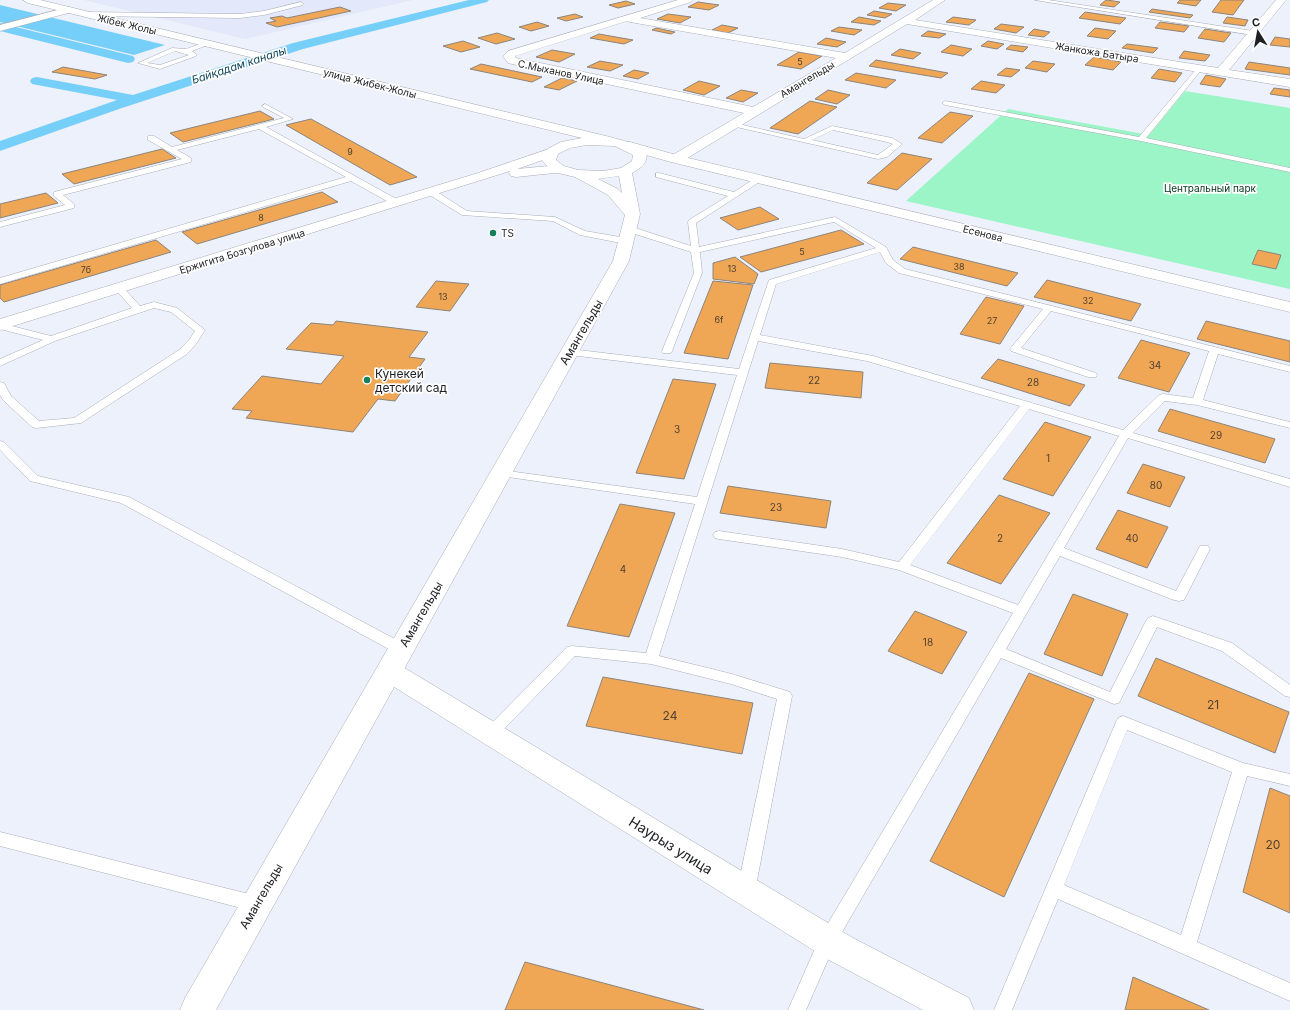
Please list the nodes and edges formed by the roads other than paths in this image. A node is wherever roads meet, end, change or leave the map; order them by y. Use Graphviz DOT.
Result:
graph roads {
  1 [pos="28,0"];
  2 [pos="688,0"];
  3 [pos="940,0"];
  4 [pos="1038,0"];
  5 [pos="1281,0"];
  6 [pos="301,4"];
  7 [pos="69,10"];
  8 [pos="86,14"];
  9 [pos="625,18"];
  10 [pos="905,21"];
  11 [pos="4,27"];
  12 [pos="1252,33"];
  13 [pos="208,43"];
  14 [pos="227,47"];
  15 [pos="186,51"];
  16 [pos="846,56"];
  17 [pos="1200,68"];
  18 [pos="1221,72"];
  19 [pos="1290,83"];
  20 [pos="946,103"];
  21 [pos="265,106"];
  22 [pos="754,112"];
  23 [pos="514,118"];
  24 [pos="734,125"];
  25 [pos="261,127"];
  26 [pos="151,138"];
  27 [pos="1142,139"];
  28 [pos="610,141"];
  29 [pos="805,141"];
  30 [pos="630,146"];
  31 [pos="171,149"];
  32 [pos="552,152"];
  33 [pos="676,159"];
  34 [pos="639,163"];
  35 [pos="558,169"];
  36 [pos="1290,170"];
  37 [pos="625,171"];
  38 [pos="578,174"];
  39 [pos="659,175"];
  40 [pos="483,176"];
  41 [pos="352,178"];
  42 [pos="760,179"];
  43 [pos="431,192"];
  44 [pos="735,195"];
  45 [pos="397,203"];
  46 [pos="0,225"];
  47 [pos="629,228"];
  48 [pos="883,249"];
  49 [pos="694,250"];
  50 [pos="0,281"];
  51 [pos="119,288"];
  52 [pos="1290,307"];
  53 [pos="1049,308"];
  54 [pos="138,309"];
  55 [pos="0,325"];
  56 [pos="754,337"];
  57 [pos="52,339"];
  58 [pos="1214,350"];
  59 [pos="667,351"];
  60 [pos="570,352"];
  61 [pos="0,362"];
  62 [pos="1290,369"];
  63 [pos="743,372"];
  64 [pos="1092,375"];
  65 [pos="0,385"];
  66 [pos="1197,402"];
  67 [pos="1026,405"];
  68 [pos="1290,424"];
  69 [pos="1125,434"];
  70 [pos="0,444"];
  71 [pos="501,473"];
  72 [pos="1290,484"];
  73 [pos="702,501"];
  74 [pos="719,535"];
  75 [pos="1204,549"];
  76 [pos="1057,550"];
  77 [pos="902,567"];
  78 [pos="1022,611"];
  79 [pos="998,651"];
  80 [pos="651,659"];
  81 [pos="395,660"];
  82 [pos="1290,692"];
  83 [pos="490,734"];
  84 [pos="1241,769"];
  85 [pos="1290,780"];
  86 [pos="0,839"];
  87 [pos="1054,889"];
  88 [pos="746,891"];
  89 [pos="257,904"];
  90 [pos="828,941"];
  91 [pos="1187,946"];
  92 [pos="1290,992"];
  93 [pos="197,1010"];
  94 [pos="797,1010"];
  95 [pos="957,1010"];
  96 [pos="1003,1010"];
  1 -- 7 [label="street, Жібек Жолы"];
  2 -- 9 [label="street, С.Мыханов Улица"];
  3 -- 10 [label="street, Амангельды"];
  4 -- 12 [label="lane"];
  5 -- 12 [label="street"];
  6 -- 8 [label="lane"];
  7 -- 8 [label="street, Жібек Жолы"];
  7 -- 11 [label="street"];
  8 -- 13 [label="street, Жібек Жолы"];
  9 -- 16 [label="street"];
  9 -- 22 [label="street, С.Мыханов Улица"];
  10 -- 16 [label="street, Амангельды"];
  10 -- 17 [label="street, Жанкожа Батыра"];
  12 -- 18 [label="street"];
  13 -- 14 [label="street, Жібек Жолы"];
  13 -- 15 [label="lane"];
  14 -- 23 [label="street, улица Жибек-Жолы"];
  15 -- 15 [label="lane"];
  16 -- 22 [label="street, Амангельды"];
  17 -- 18 [label="street, Жанкожа Батыра"];
  17 -- 27 [label="lane"];
  18 -- 19 [label="street, Жанкожа Батыра"];
  20 -- 27 [label="lane"];
  21 -- 25 [label="lane"];
  22 -- 24 [label="street, Амангельды"];
  23 -- 28 [label="street, улица Жибек-Жолы"];
  23 -- 32 [label="street"];
  24 -- 29 [label="lane"];
  24 -- 33 [label="street, Амангельды"];
  25 -- 31 [label="lane"];
  25 -- 41 [label="lane"];
  26 -- 31 [label="lane"];
  27 -- 36 [label="lane"];
  28 -- 30 [label="street, Есенова"];
  28 -- 32 [label="street"];
  29 -- 29 [label="lane"];
  30 -- 33 [label="street, Есенова"];
  30 -- 34 [label="street"];
  31 -- 46 [label="lane"];
  32 -- 35 [label="street"];
  32 -- 40 [label="street"];
  33 -- 34 [label="street"];
  33 -- 42 [label="street, Есенова"];
  34 -- 37 [label="street"];
  35 -- 38 [label="street"];
  35 -- 40 [label="street"];
  37 -- 38 [label="street"];
  37 -- 47 [label="street"];
  38 -- 47 [label="street"];
  39 -- 44 [label="lane"];
  40 -- 43 [label="street, Ержигита Бозгулова улица"];
  41 -- 45 [label="lane"];
  41 -- 50 [label="lane"];
  42 -- 44 [label="lane"];
  42 -- 52 [label="street, Есенова"];
  43 -- 45 [label="street, Ержигита Бозгулова улица"];
  43 -- 47 [label="lane"];
  44 -- 49 [label="lane"];
  45 -- 51 [label="street, Ержигита Бозгулова улица"];
  47 -- 49 [label="lane"];
  47 -- 60 [label="street, Амангельды"];
  48 -- 49 [label="lane"];
  48 -- 53 [label="lane"];
  48 -- 56 [label="lane"];
  49 -- 59 [label="lane"];
  51 -- 54 [label="lane"];
  51 -- 55 [label="street, Ержигита Бозгулова улица"];
  53 -- 58 [label="lane"];
  53 -- 64 [label="lane"];
  54 -- 57 [label="lane"];
  54 -- 65 [label="lane"];
  55 -- 57 [label="lane"];
  56 -- 63 [label="lane"];
  56 -- 67 [label="lane"];
  57 -- 61 [label="lane"];
  58 -- 62 [label="lane"];
  58 -- 66 [label="lane"];
  60 -- 63 [label="lane"];
  60 -- 71 [label="street, Амангельды"];
  63 -- 73 [label="lane"];
  66 -- 68 [label="lane"];
  66 -- 69 [label="lane"];
  67 -- 69 [label="lane"];
  67 -- 77 [label="lane"];
  69 -- 72 [label="lane"];
  69 -- 76 [label="lane"];
  70 -- 81 [label="lane"];
  71 -- 73 [label="lane"];
  71 -- 81 [label="street, Амангельды"];
  73 -- 80 [label="lane"];
  74 -- 77 [label="lane"];
  75 -- 76 [label="lane"];
  76 -- 78 [label="lane"];
  77 -- 78 [label="lane"];
  78 -- 79 [label="lane"];
  79 -- 82 [label="lane"];
  79 -- 90 [label="lane"];
  80 -- 83 [label="lane"];
  80 -- 88 [label="lane"];
  81 -- 83 [label="street, Наурыз улица"];
  81 -- 89 [label="street, Амангельды"];
  83 -- 88 [label="street, Наурыз улица"];
  84 -- 85 [label="lane"];
  84 -- 87 [label="lane"];
  84 -- 91 [label="lane"];
  86 -- 89 [label="lane"];
  87 -- 91 [label="lane"];
  87 -- 96 [label="lane"];
  88 -- 90 [label="street, Наурыз улица"];
  89 -- 93 [label="street, Амангельды"];
  90 -- 94 [label="lane"];
  90 -- 95 [label="street, Наурыз улица"];
  91 -- 92 [label="lane"];
}
